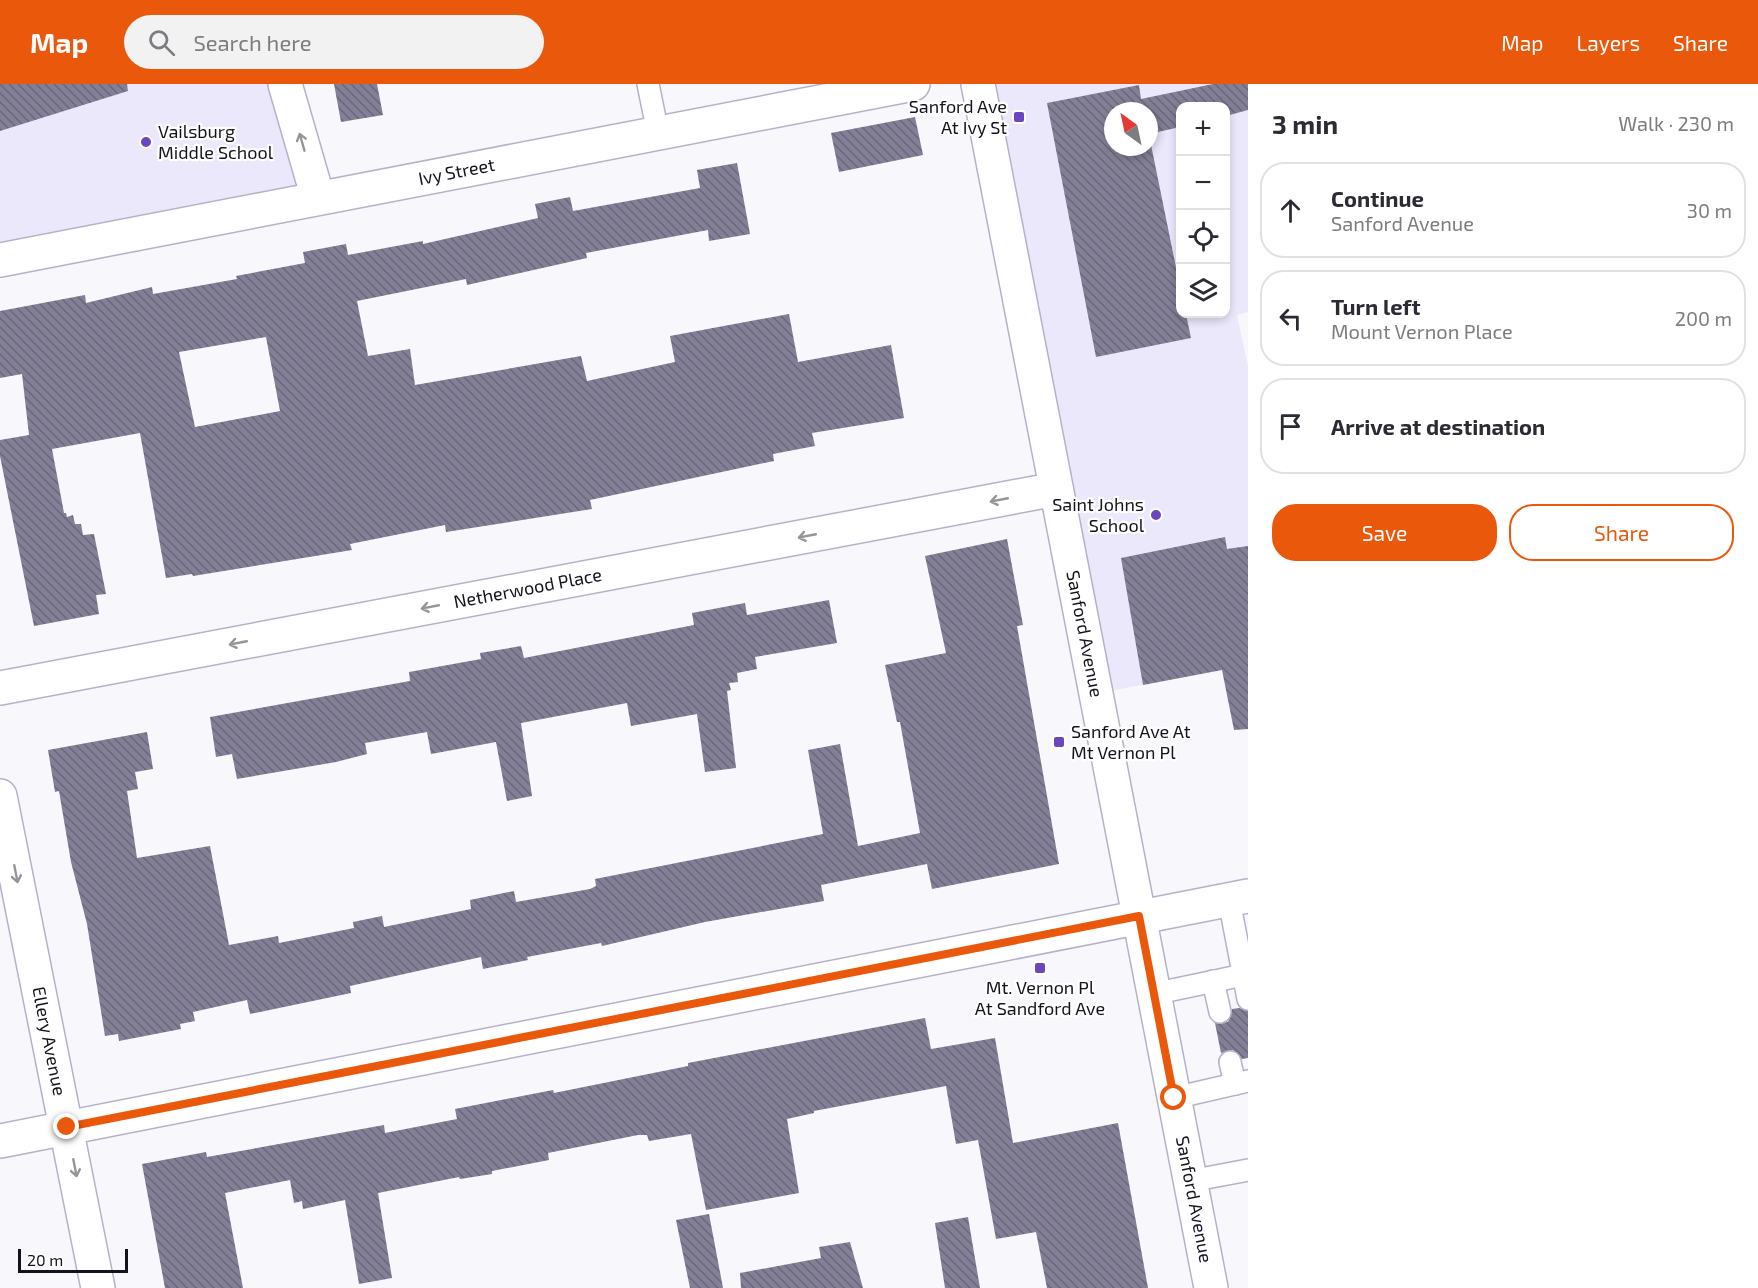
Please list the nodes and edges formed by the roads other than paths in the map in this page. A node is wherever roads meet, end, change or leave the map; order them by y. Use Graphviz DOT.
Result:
graph roads {
  1 [pos="285,84"];
  2 [pos="648,84"];
  3 [pos="913,84"];
  4 [pos="978,84"];
  5 [pos="658,133"];
  6 [pos="318,198"];
  7 [pos="0,260"];
  8 [pos="1056,489"];
  9 [pos="0,688"];
  10 [pos="0,796"];
  11 [pos="1239,898"];
  12 [pos="1139,916"];
  13 [pos="1246,975"];
  14 [pos="1213,981"];
  15 [pos="1153,994"];
  16 [pos="1248,999"];
  17 [pos="1220,1012"];
  18 [pos="1230,1062"];
  19 [pos="1242,1083"];
  20 [pos="1174,1098"];
  21 [pos="67,1127"];
  22 [pos="0,1141"];
  23 [pos="1248,1170"];
  24 [pos="1190,1180"];
  25 [pos="98,1288"];
  26 [pos="1211,1288"];
  6 -- 1 [label="street, one-way"];
  2 -- 5 [label="lane"];
  3 -- 5 [label="street, Ivy Street"];
  4 -- 8 [label="street, Sanford Avenue"];
  5 -- 6 [label="street, Ivy Street"];
  6 -- 7 [label="street, Ivy Street"];
  8 -- 9 [label="street, Netherwood Place, one-way"];
  8 -- 12 [label="street, Sanford Avenue"];
  10 -- 21 [label="street, Ellery Avenue, one-way"];
  11 -- 12 [label="street"];
  11 -- 13 [label="lane"];
  12 -- 15 [label="street, Sanford Avenue"];
  12 -- 21 [label="street"];
  13 -- 14 [label="lane"];
  13 -- 16 [label="lane"];
  14 -- 15 [label="lane"];
  14 -- 17 [label="lane"];
  15 -- 20 [label="street, Sanford Avenue"];
  18 -- 19 [label="lane"];
  19 -- 20 [label="lane"];
  20 -- 24 [label="street, Sanford Avenue"];
  21 -- 22 [label="street"];
  21 -- 25 [label="street, Ellery Avenue, one-way"];
  23 -- 24 [label="lane"];
  24 -- 26 [label="street, Sanford Avenue"];
}
